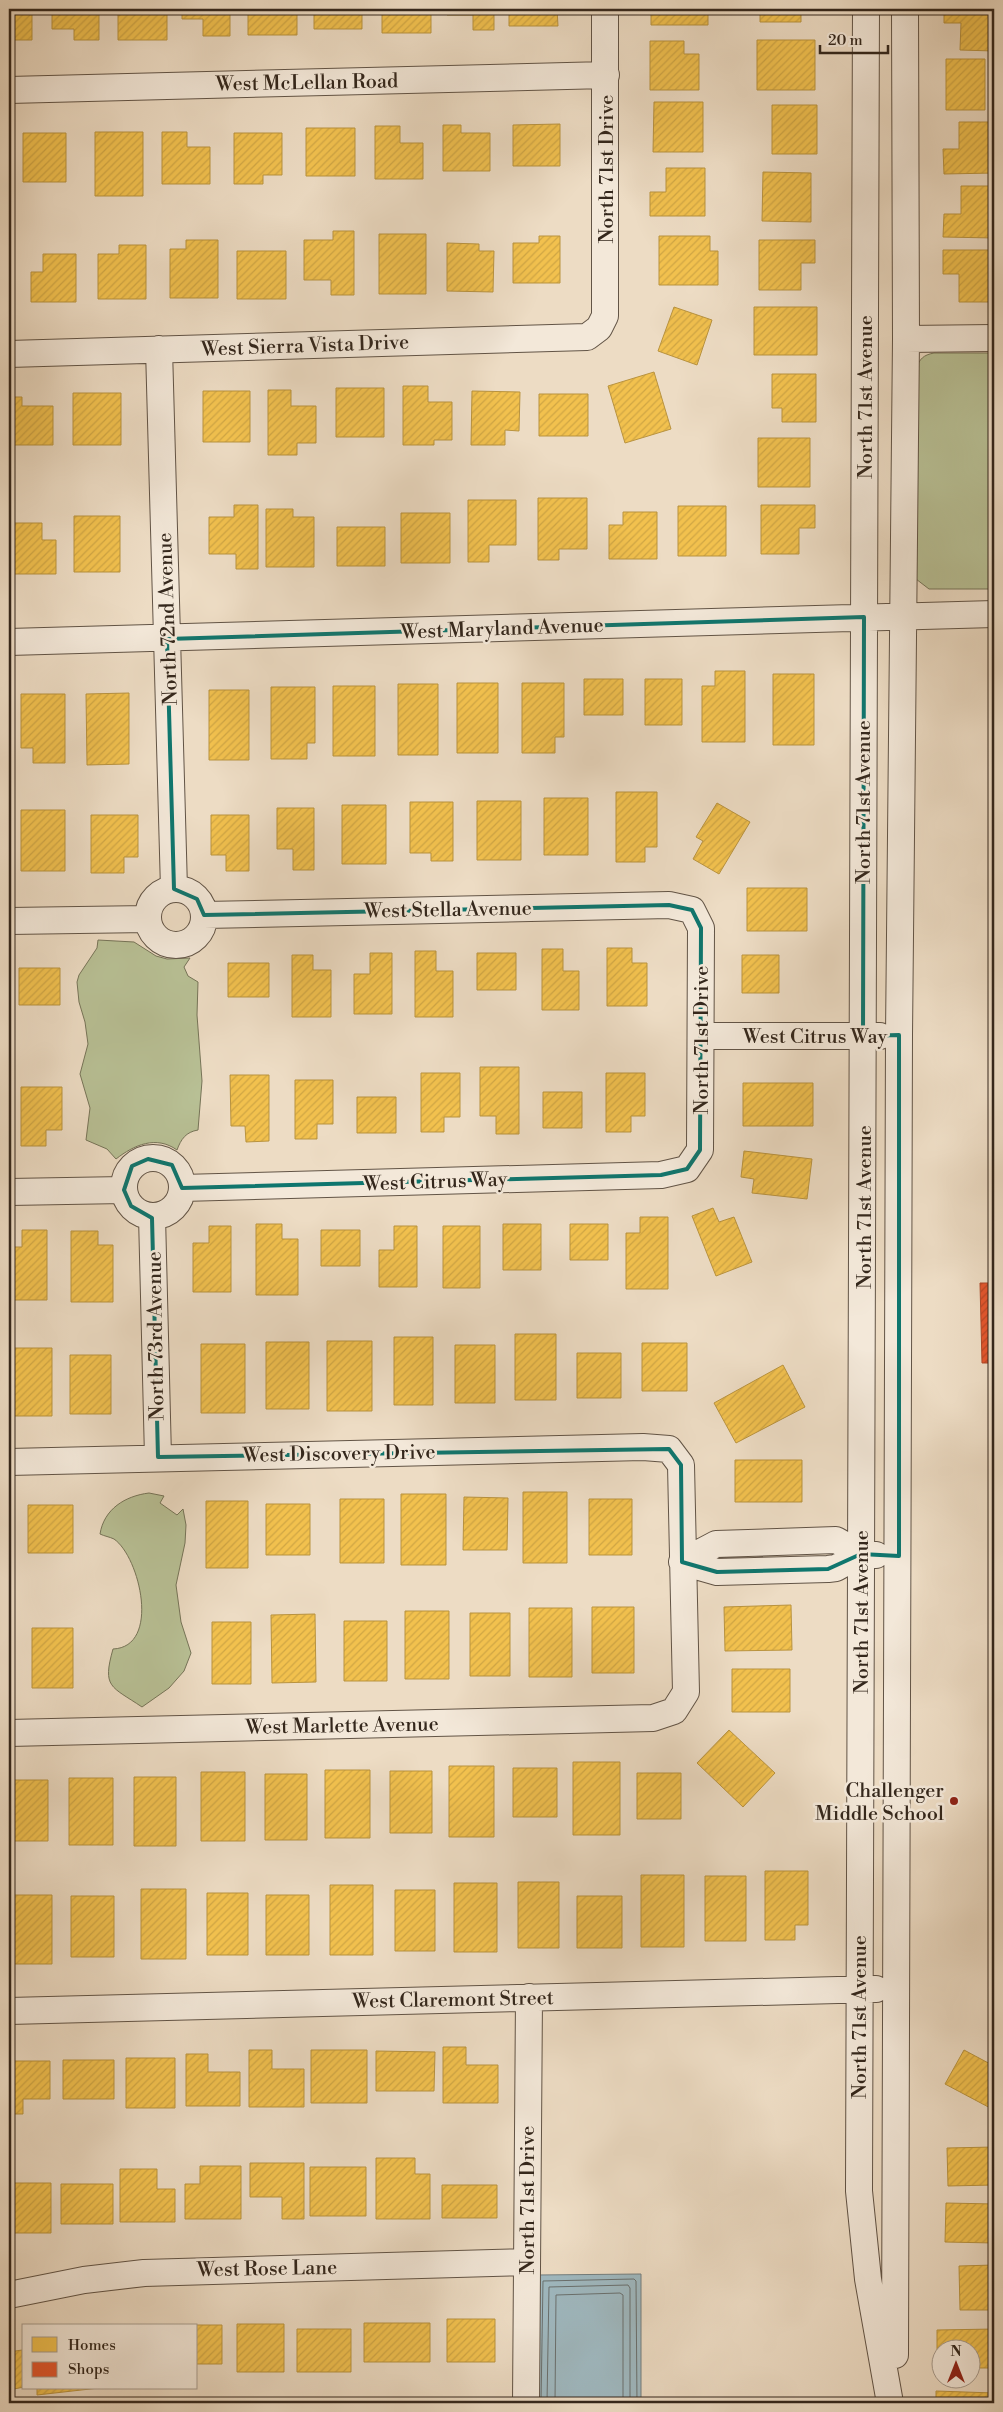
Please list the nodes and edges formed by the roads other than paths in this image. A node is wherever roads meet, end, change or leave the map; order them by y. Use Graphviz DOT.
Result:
graph roads {
  1 [pos="606,9"];
  2 [pos="866,9"];
  3 [pos="905,9"];
  4 [pos="606,75"];
  5 [pos="9,90"];
  6 [pos="599,328"];
  7 [pos="994,338"];
  8 [pos="906,339"];
  9 [pos="159,349"];
  10 [pos="9,354"];
  11 [pos="994,614"];
  12 [pos="902,616"];
  13 [pos="864,617"];
  14 [pos="167,639"];
  15 [pos="9,642"];
  16 [pos="174,889"];
  17 [pos="692,910"];
  18 [pos="204,915"];
  19 [pos="148,918"];
  20 [pos="9,921"];
  21 [pos="899,1035"];
  22 [pos="702,1036"];
  23 [pos="863,1036"];
  24 [pos="688,1169"];
  25 [pos="182,1188"];
  26 [pos="124,1190"];
  27 [pos="9,1192"];
  28 [pos="152,1216"];
  29 [pos="158,1457"];
  30 [pos="9,1462"];
  31 [pos="861,1554"];
  32 [pos="899,1556"];
  33 [pos="682,1562"];
  34 [pos="9,1733"];
  35 [pos="897,1988"];
  36 [pos="859,1989"];
  37 [pos="529,1998"];
  38 [pos="9,2011"];
  39 [pos="527,2262"];
  40 [pos="9,2295"];
  41 [pos="526,2403"];
  42 [pos="890,2403"];
  43 [pos="894,2403"];
  1 -- 4 [label="street, North 71st Drive"];
  2 -- 13 [label="street, North 71st Avenue"];
  3 -- 8 [label="street, North 71st Avenue"];
  4 -- 5 [label="street, West McLellan Road"];
  4 -- 6 [label="street, North 71st Drive"];
  6 -- 9 [label="street, West Sierra Vista Drive"];
  7 -- 8 [label="street"];
  8 -- 12 [label="street, North 71st Avenue"];
  9 -- 10 [label="street, West Sierra Vista Drive"];
  9 -- 14 [label="street, North 72nd Avenue"];
  11 -- 12 [label="street, West Maryland Avenue"];
  12 -- 13 [label="street, West Maryland Avenue"];
  12 -- 21 [label="street, North 71st Avenue"];
  13 -- 14 [label="street, West Maryland Avenue"];
  13 -- 23 [label="street, North 71st Avenue"];
  14 -- 15 [label="street, West Maryland Avenue"];
  14 -- 16 [label="street, North 72nd Avenue"];
  16 -- 18 [label="street"];
  16 -- 19 [label="street"];
  17 -- 18 [label="street, West Stella Avenue"];
  17 -- 22 [label="street, North 71st Drive"];
  18 -- 19 [label="street"];
  19 -- 20 [label="street"];
  21 -- 23 [label="street, West Citrus Way"];
  21 -- 32 [label="street, North 71st Avenue"];
  22 -- 23 [label="street, West Citrus Way"];
  22 -- 24 [label="street, North 71st Drive"];
  23 -- 31 [label="street, North 71st Avenue"];
  24 -- 25 [label="street, West Citrus Way"];
  25 -- 26 [label="street"];
  25 -- 28 [label="street"];
  26 -- 27 [label="street"];
  26 -- 28 [label="street"];
  28 -- 29 [label="street, North 73rd Avenue"];
  29 -- 30 [label="street, West Discovery Drive"];
  29 -- 33 [label="street, West Discovery Drive"];
  31 -- 32 [label="street"];
  31 -- 33 [label="street"];
  31 -- 36 [label="street, North 71st Avenue"];
  32 -- 35 [label="street, North 71st Avenue"];
  33 -- 34 [label="street, West Marlette Avenue"];
  35 -- 36 [label="street, West Claremont Street"];
  35 -- 43 [label="street, North 71st Avenue"];
  36 -- 37 [label="street, West Claremont Street"];
  36 -- 42 [label="street, North 71st Avenue"];
  37 -- 38 [label="street, West Claremont Street"];
  37 -- 39 [label="street, North 71st Drive"];
  39 -- 40 [label="street, West Rose Lane"];
  39 -- 41 [label="street, North 71st Drive"];
}
